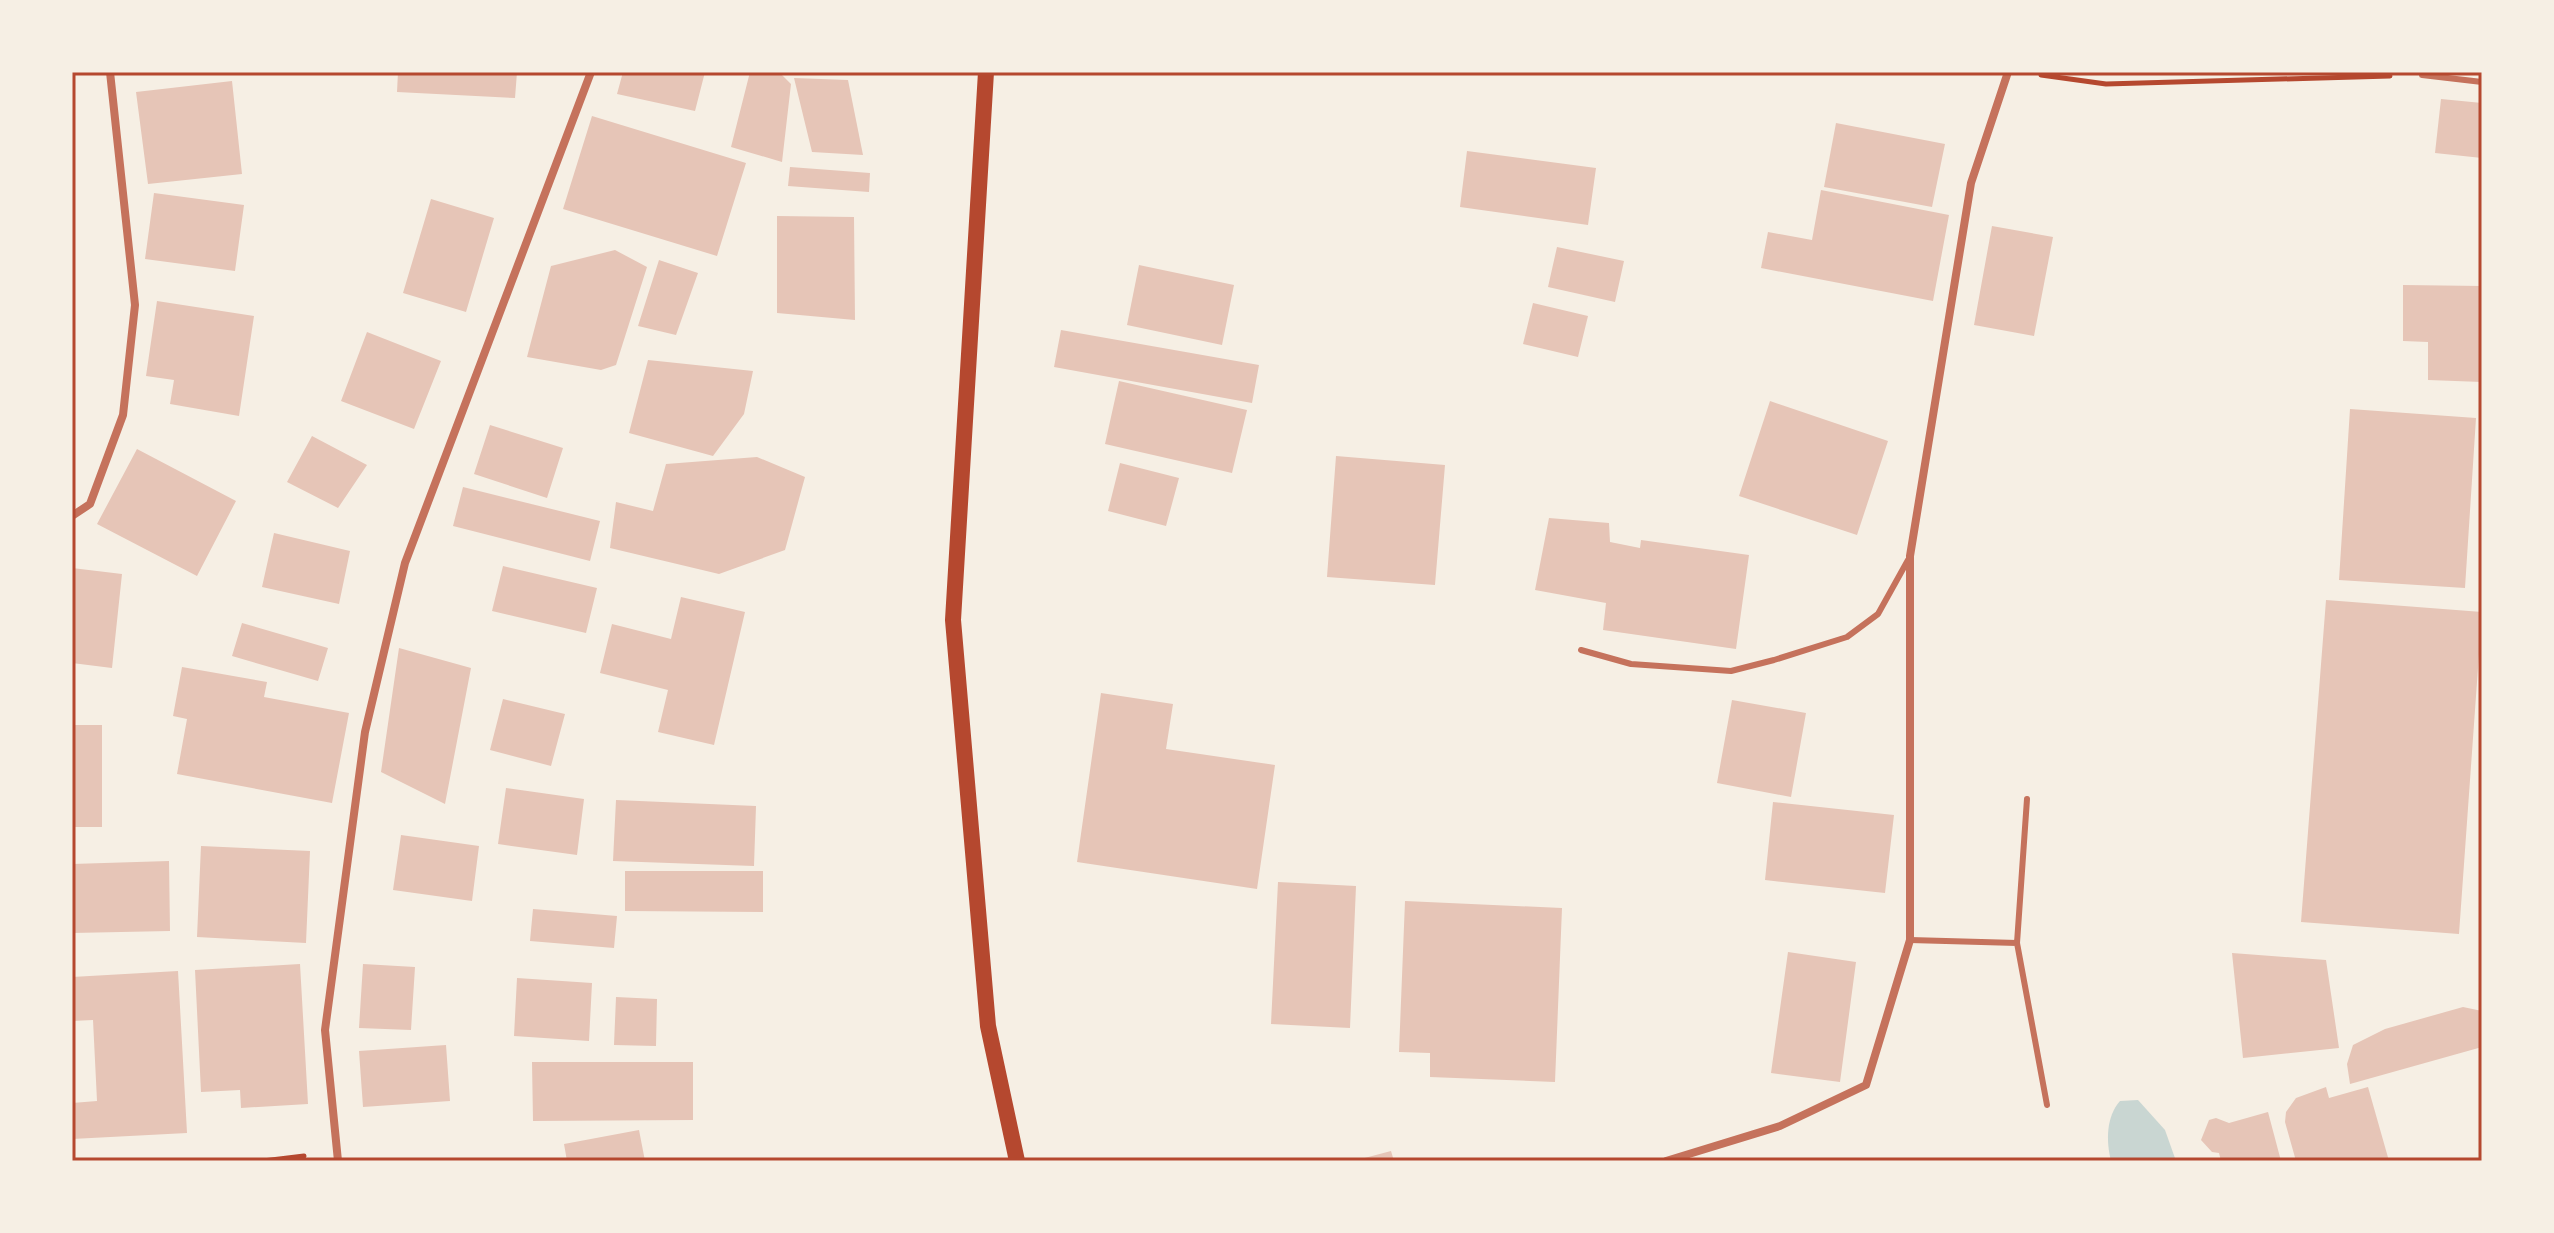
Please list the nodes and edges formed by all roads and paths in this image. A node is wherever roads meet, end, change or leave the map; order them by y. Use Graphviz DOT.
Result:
graph roads {
  1 [pos="110,72"];
  2 [pos="591,72"];
  3 [pos="986,72"];
  4 [pos="2008,72"];
  5 [pos="2034,74"];
  6 [pos="2422,75"];
  7 [pos="2482,82"];
  8 [pos="72,516"];
  9 [pos="1910,556"];
  10 [pos="1581,650"];
  11 [pos="2027,799"];
  12 [pos="1910,940"];
  13 [pos="2017,943"];
  14 [pos="2047,1105"];
  15 [pos="338,1161"];
  16 [pos="1017,1161"];
  17 [pos="1666,1161"];
  1 -- 8 [label="street"];
  2 -- 15 [label="street"];
  3 -- 16 [label="main road"];
  4 -- 9 [label="street"];
  5 -- 6 [label="path"];
  6 -- 7 [label="lane"];
  9 -- 10 [label="lane"];
  9 -- 12 [label="street"];
  11 -- 13 [label="lane"];
  12 -- 13 [label="lane"];
  12 -- 17 [label="street"];
  13 -- 14 [label="lane"];
}
